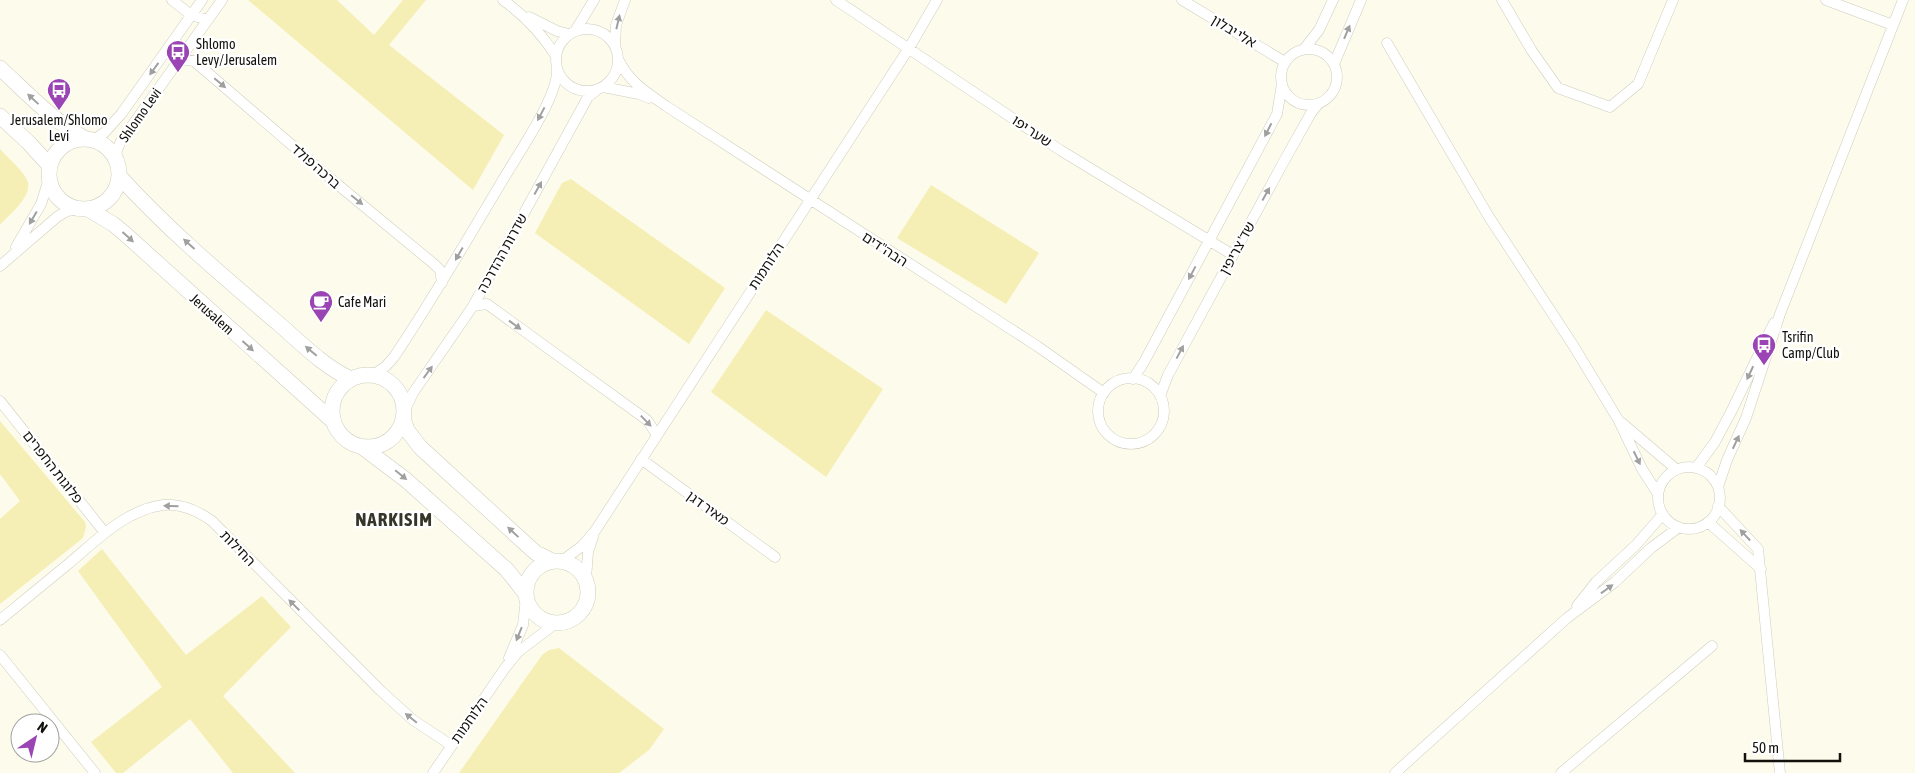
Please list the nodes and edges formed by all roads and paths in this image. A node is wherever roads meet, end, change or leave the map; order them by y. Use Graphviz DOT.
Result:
graph roads {
  1 [pos="172,0"];
  2 [pos="222,0"];
  3 [pos="503,0"];
  4 [pos="594,0"];
  5 [pos="625,0"];
  6 [pos="836,0"];
  7 [pos="937,0"];
  8 [pos="1182,0"];
  9 [pos="1333,0"];
  10 [pos="1361,0"];
  11 [pos="1502,0"];
  12 [pos="1673,0"];
  13 [pos="1826,0"];
  14 [pos="1903,0"];
  15 [pos="200,1"];
  16 [pos="519,12"];
  17 [pos="191,15"];
  18 [pos="208,20"];
  19 [pos="1893,25"];
  20 [pos="572,33"];
  21 [pos="1387,43"];
  22 [pos="614,45"];
  23 [pos="908,48"];
  24 [pos="1304,49"];
  25 [pos="556,56"];
  26 [pos="180,59"];
  27 [pos="618,59"];
  28 [pos="1285,62"];
  29 [pos="1334,64"];
  30 [pos="0,68"];
  31 [pos="557,69"];
  32 [pos="1282,84"];
  33 [pos="600,88"];
  34 [pos="1319,103"];
  35 [pos="666,106"];
  36 [pos="0,116"];
  37 [pos="90,140"];
  38 [pos="116,160"];
  39 [pos="50,173"];
  40 [pos="119,176"];
  41 [pos="809,199"];
  42 [pos="84,209"];
  43 [pos="1209,242"];
  44 [pos="11,255"];
  45 [pos="1233,255"];
  46 [pos="0,266"];
  47 [pos="442,283"];
  48 [pos="473,306"];
  49 [pos="1780,314"];
  50 [pos="373,376"];
  51 [pos="351,379"];
  52 [pos="1133,379"];
  53 [pos="1104,393"];
  54 [pos="1160,396"];
  55 [pos="0,401"];
  56 [pos="403,416"];
  57 [pos="1619,420"];
  58 [pos="334,422"];
  59 [pos="657,435"];
  60 [pos="361,446"];
  61 [pos="641,459"];
  62 [pos="1696,468"];
  63 [pos="1676,470"];
  64 [pos="1718,487"];
  65 [pos="1658,494"];
  66 [pos="1718,506"];
  67 [pos="1663,514"];
  68 [pos="1708,522"];
  69 [pos="1679,527"];
  70 [pos="595,531"];
  71 [pos="105,533"];
  72 [pos="775,557"];
  73 [pos="557,561"];
  74 [pos="1761,569"];
  75 [pos="586,580"];
  76 [pos="526,596"];
  77 [pos="1567,618"];
  78 [pos="0,620"];
  79 [pos="556,623"];
  80 [pos="1712,646"];
  81 [pos="0,654"];
  82 [pos="505,668"];
  83 [pos="452,745"];
  84 [pos="95,773"];
  85 [pos="434,773"];
  86 [pos="1395,773"];
  87 [pos="1561,773"];
  88 [pos="1780,773"];
  1 -- 17 [label="street"];
  2 -- 18 [label="street, Shlomo Levi"];
  3 -- 16 [label="street"];
  4 -- 20 [label="street"];
  22 -- 5 [label="street, one-way"];
  6 -- 23 [label="street, שער יפו"];
  7 -- 23 [label="street, הלוחמות"];
  8 -- 28 [label="street, אלי יבלון"];
  9 -- 24 [label="street"];
  29 -- 10 [label="street, one-way"];
  11 -- 12 [label="street"];
  13 -- 19 [label="street"];
  14 -- 19 [label="street"];
  15 -- 17 [label="street, Shlomo Levi"];
  15 -- 18 [label="street"];
  16 -- 20 [label="street"];
  16 -- 25 [label="street"];
  17 -- 18 [label="street"];
  17 -- 37 [label="street, Shlomo Levi, one-way"];
  18 -- 26 [label="street, Shlomo Levi"];
  19 -- 49 [label="street"];
  20 -- 22 [label="street"];
  20 -- 25 [label="street"];
  21 -- 57 [label="street"];
  22 -- 27 [label="street"];
  23 -- 41 [label="street, הלוחמות"];
  23 -- 43 [label="street, שער יפו"];
  24 -- 28 [label="street"];
  24 -- 29 [label="street"];
  25 -- 31 [label="street"];
  26 -- 38 [label="street, Shlomo Levi"];
  26 -- 47 [label="street, ברכה פולד, one-way"];
  27 -- 33 [label="street"];
  27 -- 35 [label="street, הבה\"דים"];
  28 -- 32 [label="street"];
  29 -- 34 [label="street"];
  37 -- 30 [label="street, one-way"];
  31 -- 33 [label="street"];
  31 -- 47 [label="street, one-way"];
  32 -- 34 [label="street"];
  32 -- 43 [label="street, שד' צריפין, one-way"];
  33 -- 35 [label="street, הבה\"דים"];
  48 -- 33 [label="street, שדרות ההדרכה, one-way"];
  45 -- 34 [label="street, שד' צריפין, one-way"];
  35 -- 41 [label="street, הבה\"דים"];
  36 -- 39 [label="street"];
  37 -- 38 [label="street"];
  37 -- 39 [label="street"];
  38 -- 40 [label="street"];
  39 -- 42 [label="street"];
  39 -- 44 [label="street, one-way"];
  40 -- 42 [label="street"];
  51 -- 40 [label="street, one-way"];
  41 -- 53 [label="street, הבה\"דים"];
  41 -- 59 [label="street, הלוחמות"];
  42 -- 44 [label="street"];
  42 -- 58 [label="street, Jerusalem, one-way"];
  43 -- 45 [label="street, שער יפו"];
  43 -- 52 [label="street, שד' צריפין, one-way"];
  44 -- 46 [label="street"];
  54 -- 45 [label="street, שד' צריפין, one-way"];
  47 -- 50 [label="street"];
  56 -- 48 [label="street, שדרות ההדרכה, one-way"];
  48 -- 59 [label="street, one-way"];
  49 -- 62 [label="street, one-way"];
  64 -- 49 [label="street, one-way"];
  50 -- 51 [label="street"];
  50 -- 56 [label="street"];
  51 -- 58 [label="street"];
  52 -- 53 [label="street"];
  52 -- 54 [label="street"];
  53 -- 54 [label="street"];
  55 -- 71 [label="street, פלוגות החפרים"];
  56 -- 60 [label="street"];
  73 -- 56 [label="street, one-way"];
  57 -- 63 [label="street"];
  57 -- 65 [label="street, one-way"];
  58 -- 60 [label="street"];
  59 -- 61 [label="street, הלוחמות"];
  60 -- 76 [label="street, one-way"];
  61 -- 70 [label="street, הלוחמות"];
  61 -- 72 [label="street, מאיר דגן"];
  62 -- 63 [label="street"];
  62 -- 64 [label="street"];
  63 -- 65 [label="street"];
  64 -- 66 [label="street"];
  65 -- 67 [label="street"];
  66 -- 68 [label="street"];
  74 -- 66 [label="street, one-way"];
  67 -- 69 [label="street"];
  67 -- 77 [label="street"];
  68 -- 69 [label="street"];
  68 -- 74 [label="street"];
  77 -- 69 [label="street, one-way"];
  70 -- 73 [label="street, הלוחמות"];
  70 -- 75 [label="street, הלוחמות"];
  71 -- 78 [label="street, החילות"];
  83 -- 71 [label="street, החילות, one-way"];
  73 -- 75 [label="street"];
  73 -- 76 [label="street"];
  74 -- 88 [label="street"];
  75 -- 79 [label="street"];
  76 -- 79 [label="street"];
  76 -- 82 [label="street, הלוחמות, one-way"];
  77 -- 86 [label="street"];
  79 -- 82 [label="street, הלוחמות"];
  80 -- 87 [label="street"];
  81 -- 84 [label="street"];
  82 -- 83 [label="street, הלוחמות"];
  83 -- 85 [label="street, הלוחמות"];
}
